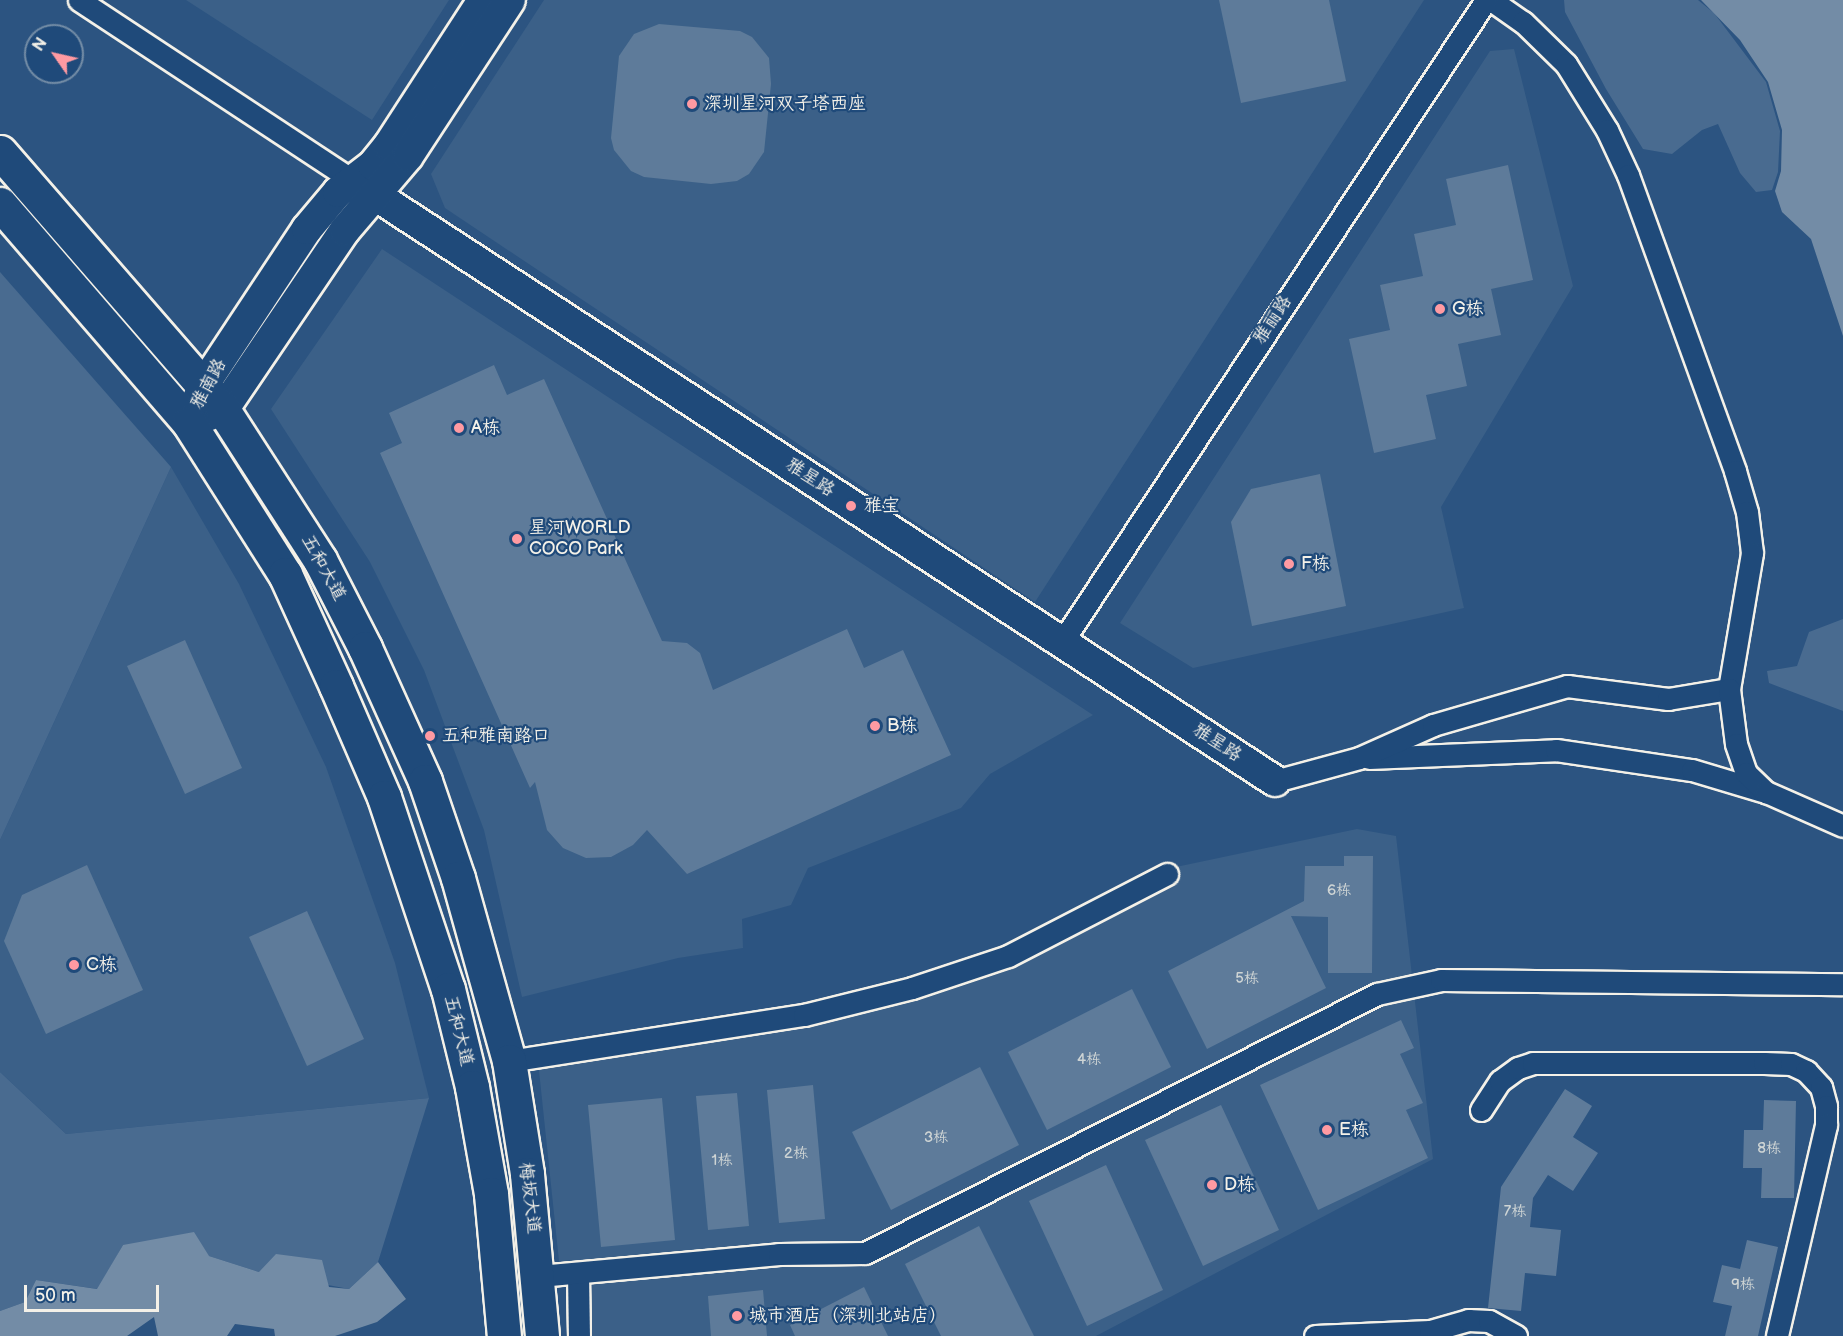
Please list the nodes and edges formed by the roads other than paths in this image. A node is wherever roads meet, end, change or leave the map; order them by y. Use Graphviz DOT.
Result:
graph roads {
  1 [pos="79,0"];
  2 [pos="483,0"];
  3 [pos="510,0"];
  4 [pos="1486,0"];
  5 [pos="1491,0"];
  6 [pos="0,152"];
  7 [pos="364,188"];
  8 [pos="0,204"];
  9 [pos="213,398"];
  10 [pos="189,423"];
  11 [pos="1062,642"];
  12 [pos="1729,689"];
  13 [pos="1359,758"];
  14 [pos="1275,781"];
  15 [pos="1766,792"];
  16 [pos="1843,826"];
  17 [pos="1167,874"];
  18 [pos="1843,984"];
  19 [pos="509,1061"];
  20 [pos="472,1087"];
  21 [pos="1481,1110"];
  22 [pos="578,1274"];
  23 [pos="539,1276"];
  24 [pos="504,1336"];
  25 [pos="542,1336"];
  26 [pos="579,1336"];
  27 [pos="1316,1336"];
  28 [pos="1516,1336"];
  29 [pos="1777,1336"];
  1 -- 7 [label="street"];
  2 -- 7 [label="street, 雅南路"];
  3 -- 7 [label="street, 雅南路"];
  4 -- 11 [label="street, 雅丽路"];
  5 -- 12 [label="street"];
  6 -- 9 [label="main road, 五和大道"];
  7 -- 9 [label="street, 雅南路"];
  7 -- 11 [label="street, 雅星路"];
  8 -- 10 [label="main road, 五和大道"];
  9 -- 10 [label="street, 雅南路"];
  9 -- 19 [label="main road, 五和大道"];
  10 -- 20 [label="main road, 五和大道"];
  11 -- 14 [label="street, 雅星路"];
  12 -- 13 [label="street"];
  12 -- 15 [label="street"];
  13 -- 14 [label="street"];
  13 -- 15 [label="street"];
  15 -- 16 [label="street"];
  17 -- 19 [label="street"];
  18 -- 22 [label="street"];
  19 -- 23 [label="main road, 梅坂大道"];
  20 -- 24 [label="main road, 梅坂大道"];
  21 -- 29 [label="street"];
  22 -- 23 [label="street"];
  22 -- 26 [label="street"];
  23 -- 25 [label="main road, 梅坂大道"];
  27 -- 28 [label="street"];
}
